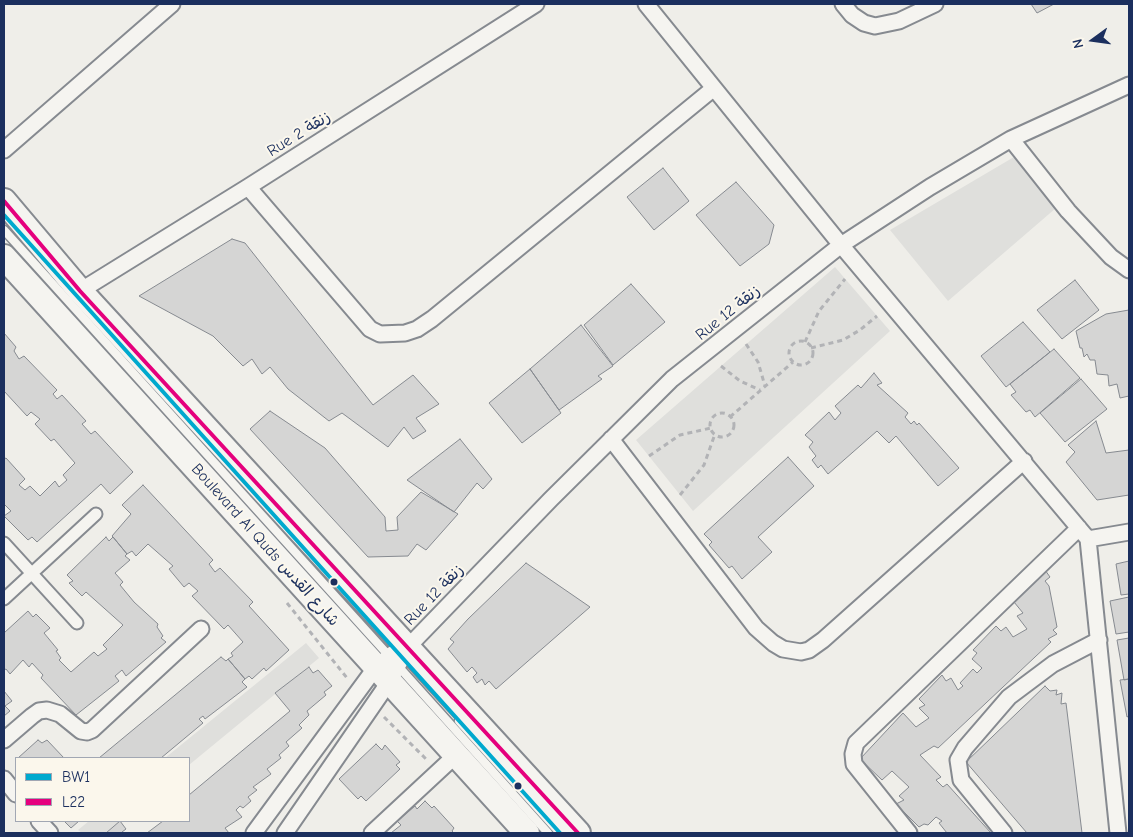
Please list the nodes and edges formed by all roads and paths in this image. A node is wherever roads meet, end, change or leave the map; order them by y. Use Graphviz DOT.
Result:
graph roads {
  1 [pos="172,4"];
  2 [pos="536,4"];
  3 [pos="646,4"];
  4 [pos="843,4"];
  5 [pos="935,4"];
  6 [pos="1129,86"];
  7 [pos="714,88"];
  8 [pos="1011,139"];
  9 [pos="4,150"];
  10 [pos="248,187"];
  11 [pos="4,200"];
  12 [pos="4,215"];
  13 [pos="4,230"];
  14 [pos="841,245"];
  15 [pos="4,257"];
  16 [pos="1129,270"];
  17 [pos="845,279"];
  18 [pos="80,291"];
  19 [pos="877,316"];
  20 [pos="805,342"];
  21 [pos="746,344"];
  22 [pos="811,348"];
  23 [pos="793,362"];
  24 [pos="721,366"];
  25 [pos="765,386"];
  26 [pos="760,390"];
  27 [pos="730,417"];
  28 [pos="711,428"];
  29 [pos="715,434"];
  30 [pos="611,439"];
  31 [pos="649,456"];
  32 [pos="1024,461"];
  33 [pos="680,495"];
  34 [pos="96,514"];
  35 [pos="1129,532"];
  36 [pos="1084,534"];
  37 [pos="4,543"];
  38 [pos="32,574"];
  39 [pos="4,599"];
  40 [pos="77,623"];
  41 [pos="201,630"];
  42 [pos="1099,640"];
  43 [pos="394,661"];
  44 [pos="4,740"];
  45 [pos="456,755"];
  46 [pos="4,779"];
  47 [pos="15,793"];
  48 [pos="40,822"];
  49 [pos="50,833"];
  50 [pos="254,833"];
  51 [pos="285,833"];
  52 [pos="372,833"];
  53 [pos="527,833"];
  54 [pos="548,833"];
  55 [pos="560,833"];
  56 [pos="578,833"];
  57 [pos="909,833"];
  58 [pos="1004,833"];
  59 [pos="1118,833"];
  1 -- 9 [label="street"];
  2 -- 10 [label="street, Rue 2 زنقة"];
  3 -- 7 [label="street"];
  4 -- 5 [label="street"];
  6 -- 8 [label="street, Rue 12 زنقة"];
  7 -- 10 [label="street"];
  7 -- 14 [label="street"];
  8 -- 14 [label="street, Rue 12 زنقة"];
  8 -- 16 [label="street"];
  10 -- 18 [label="street, Rue 2 زنقة"];
  11 -- 18 [label="main road, Boulevard Al Quds شارع القدس"];
  12 -- 43 [label="lane"];
  13 -- 43 [label="lane"];
  14 -- 30 [label="street, Rue 12 زنقة"];
  14 -- 32 [label="street"];
  15 -- 43 [label="main road, Boulevard Al Quds شارع القدس"];
  17 -- 20 [label="path"];
  18 -- 43 [label="main road, Boulevard Al Quds شارع القدس"];
  19 -- 22 [label="path"];
  20 -- 22 [label="path"];
  20 -- 23 [label="path"];
  21 -- 25 [label="path"];
  22 -- 23 [label="path"];
  23 -- 25 [label="path"];
  24 -- 26 [label="path"];
  25 -- 26 [label="path"];
  26 -- 27 [label="path"];
  27 -- 28 [label="path"];
  27 -- 29 [label="path"];
  28 -- 29 [label="path"];
  28 -- 31 [label="path"];
  29 -- 33 [label="path"];
  30 -- 32 [label="street"];
  30 -- 43 [label="street, Rue 12 زنقة"];
  32 -- 36 [label="street"];
  34 -- 38 [label="street"];
  35 -- 36 [label="street"];
  36 -- 42 [label="street"];
  36 -- 57 [label="street"];
  37 -- 38 [label="street"];
  38 -- 39 [label="street"];
  38 -- 40 [label="street"];
  41 -- 44 [label="street"];
  42 -- 58 [label="street"];
  42 -- 59 [label="street"];
  43 -- 45 [label="main road, Boulevard Al Quds شارع القدس"];
  43 -- 50 [label="street"];
  43 -- 51 [label="street"];
  43 -- 54 [label="lane"];
  43 -- 55 [label="lane"];
  43 -- 56 [label="main road, Boulevard Al Quds شارع القدس"];
  45 -- 52 [label="street"];
  45 -- 53 [label="main road, Boulevard Al Quds شارع القدس"];
  46 -- 47 [label="street"];
  48 -- 49 [label="street"];
}
